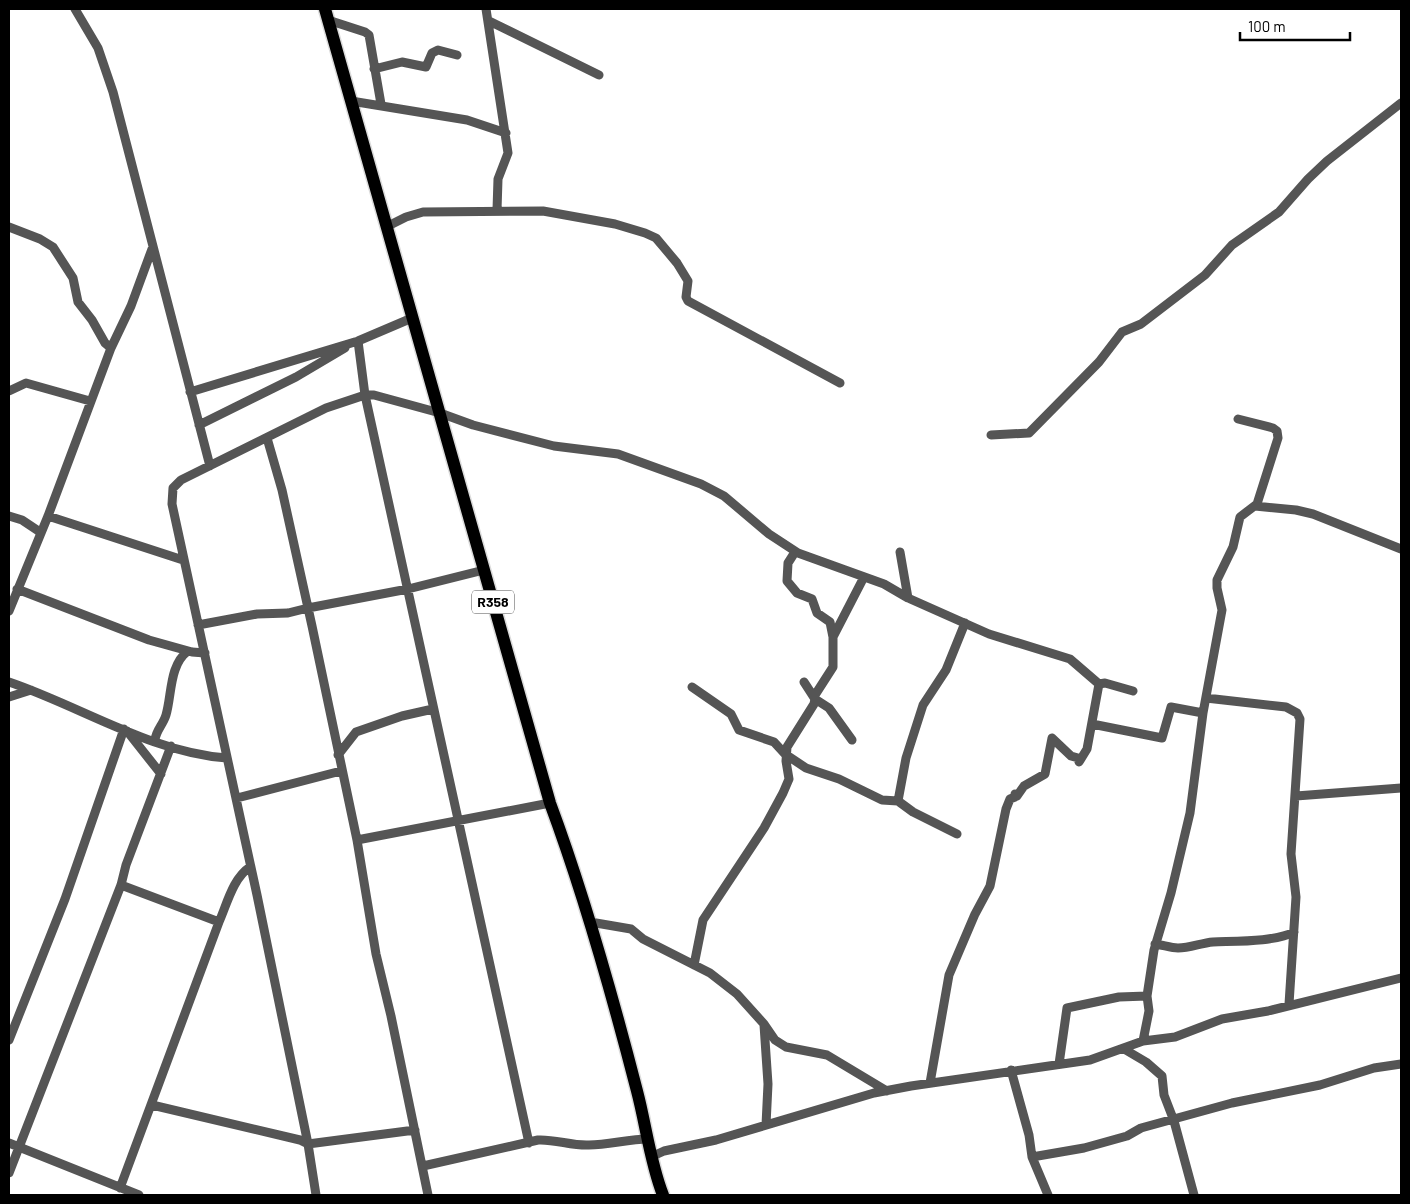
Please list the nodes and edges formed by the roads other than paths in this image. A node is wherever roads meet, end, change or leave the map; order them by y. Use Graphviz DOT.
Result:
graph roads {
  1 [pos="75,9"];
  2 [pos="486,9"];
  3 [pos="327,14"];
  4 [pos="488,21"];
  5 [pos="457,55"];
  6 [pos="374,69"];
  7 [pos="599,74"];
  8 [pos="351,101"];
  9 [pos="1401,103"];
  10 [pos="381,104"];
  11 [pos="506,133"];
  12 [pos="497,210"];
  13 [pos="388,226"];
  14 [pos="9,227"];
  15 [pos="152,249"];
  16 [pos="412,318"];
  17 [pos="358,341"];
  18 [pos="111,348"];
  19 [pos="840,383"];
  20 [pos="9,391"];
  21 [pos="190,392"];
  22 [pos="364,395"];
  23 [pos="90,401"];
  24 [pos="440,413"];
  25 [pos="1238,419"];
  26 [pos="199,425"];
  27 [pos="992,435"];
  28 [pos="268,438"];
  29 [pos="210,466"];
  30 [pos="1255,506"];
  31 [pos="9,516"];
  32 [pos="48,516"];
  33 [pos="40,532"];
  34 [pos="1401,549"];
  35 [pos="795,552"];
  36 [pos="900,552"];
  37 [pos="183,560"];
  38 [pos="484,570"];
  39 [pos="864,578"];
  40 [pos="17,589"];
  41 [pos="408,589"];
  42 [pos="908,598"];
  43 [pos="308,608"];
  44 [pos="9,611"];
  45 [pos="965,623"];
  46 [pos="198,625"];
  47 [pos="833,637"];
  48 [pos="188,650"];
  49 [pos="205,652"];
  50 [pos="9,682"];
  51 [pos="804,682"];
  52 [pos="1099,684"];
  53 [pos="692,687"];
  54 [pos="31,690"];
  55 [pos="1133,691"];
  56 [pos="9,697"];
  57 [pos="815,697"];
  58 [pos="1206,698"];
  59 [pos="432,709"];
  60 [pos="1203,713"];
  61 [pos="1092,724"];
  62 [pos="125,730"];
  63 [pos="155,740"];
  64 [pos="852,740"];
  65 [pos="171,746"];
  66 [pos="785,754"];
  67 [pos="338,755"];
  68 [pos="227,758"];
  69 [pos="341,771"];
  70 [pos="161,774"];
  71 [pos="1401,788"];
  72 [pos="1296,796"];
  73 [pos="237,798"];
  74 [pos="898,801"];
  75 [pos="550,803"];
  76 [pos="458,821"];
  77 [pos="957,834"];
  78 [pos="356,840"];
  79 [pos="250,866"];
  80 [pos="121,885"];
  81 [pos="219,922"];
  82 [pos="590,924"];
  83 [pos="1294,932"];
  84 [pos="1155,944"];
  85 [pos="694,965"];
  86 [pos="1401,978"];
  87 [pos="1147,996"];
  88 [pos="1289,1004"];
  89 [pos="764,1024"];
  90 [pos="9,1040"];
  91 [pos="1143,1041"];
  92 [pos="1124,1049"];
  93 [pos="1059,1064"];
  94 [pos="1401,1064"];
  95 [pos="1011,1070"];
  96 [pos="930,1083"];
  97 [pos="887,1091"];
  98 [pos="152,1104"];
  99 [pos="1174,1121"];
  100 [pos="766,1125"];
  101 [pos="415,1130"];
  102 [pos="648,1139"];
  103 [pos="9,1143"];
  104 [pos="529,1143"];
  105 [pos="308,1144"];
  106 [pos="18,1147"];
  107 [pos="652,1156"];
  108 [pos="1032,1157"];
  109 [pos="423,1166"];
  110 [pos="9,1173"];
  111 [pos="120,1188"];
  112 [pos="660,1194"];
  113 [pos="139,1195"];
  114 [pos="316,1195"];
  115 [pos="428,1195"];
  116 [pos="1048,1195"];
  117 [pos="1194,1195"];
  1 -- 15 [label="street"];
  2 -- 4 [label="street"];
  3 -- 6 [label="street"];
  3 -- 8 [label="main road, R358"];
  4 -- 7 [label="street"];
  4 -- 11 [label="street"];
  5 -- 6 [label="street"];
  6 -- 10 [label="street"];
  8 -- 10 [label="street"];
  8 -- 13 [label="main road, R358"];
  9 -- 27 [label="street"];
  10 -- 11 [label="street"];
  11 -- 12 [label="street"];
  12 -- 13 [label="street"];
  12 -- 19 [label="street"];
  13 -- 16 [label="main road, R358"];
  14 -- 18 [label="street"];
  15 -- 18 [label="street"];
  15 -- 21 [label="street"];
  16 -- 17 [label="street"];
  16 -- 24 [label="main road, R358"];
  17 -- 21 [label="street"];
  17 -- 22 [label="street"];
  17 -- 26 [label="street"];
  18 -- 23 [label="street"];
  20 -- 23 [label="street"];
  21 -- 26 [label="street"];
  22 -- 24 [label="street"];
  22 -- 28 [label="street"];
  22 -- 41 [label="street"];
  23 -- 32 [label="street"];
  24 -- 35 [label="street"];
  24 -- 38 [label="main road, R358"];
  25 -- 30 [label="street"];
  26 -- 29 [label="street"];
  28 -- 29 [label="street"];
  28 -- 43 [label="street"];
  29 -- 37 [label="street"];
  30 -- 34 [label="street"];
  30 -- 58 [label="street"];
  31 -- 33 [label="street"];
  32 -- 33 [label="street"];
  32 -- 37 [label="street"];
  33 -- 40 [label="street"];
  35 -- 39 [label="street"];
  35 -- 47 [label="street"];
  36 -- 42 [label="street"];
  37 -- 46 [label="street"];
  38 -- 41 [label="street"];
  38 -- 75 [label="main road, R358"];
  39 -- 42 [label="street"];
  39 -- 47 [label="street"];
  40 -- 44 [label="street"];
  40 -- 48 [label="street"];
  41 -- 43 [label="street"];
  41 -- 59 [label="street"];
  42 -- 45 [label="street"];
  43 -- 46 [label="street"];
  43 -- 67 [label="street"];
  45 -- 52 [label="street"];
  45 -- 74 [label="street"];
  46 -- 49 [label="street"];
  47 -- 57 [label="street"];
  48 -- 49 [label="street"];
  48 -- 63 [label="street"];
  49 -- 68 [label="street"];
  50 -- 54 [label="street"];
  51 -- 57 [label="street"];
  52 -- 55 [label="street"];
  52 -- 61 [label="street"];
  53 -- 66 [label="street"];
  54 -- 56 [label="street"];
  54 -- 62 [label="street"];
  57 -- 64 [label="street"];
  57 -- 66 [label="street"];
  58 -- 60 [label="street"];
  58 -- 72 [label="street"];
  59 -- 67 [label="street"];
  59 -- 76 [label="street"];
  60 -- 61 [label="street"];
  60 -- 84 [label="street"];
  61 -- 96 [label="street"];
  62 -- 63 [label="street"];
  62 -- 70 [label="street"];
  62 -- 90 [label="street"];
  63 -- 65 [label="street"];
  65 -- 68 [label="street"];
  65 -- 70 [label="street"];
  66 -- 74 [label="street"];
  66 -- 85 [label="street"];
  67 -- 69 [label="street"];
  68 -- 73 [label="street"];
  69 -- 73 [label="street"];
  69 -- 78 [label="street"];
  70 -- 80 [label="street"];
  71 -- 72 [label="street"];
  72 -- 83 [label="street"];
  73 -- 79 [label="street"];
  74 -- 77 [label="street"];
  75 -- 76 [label="street"];
  75 -- 82 [label="main road, R358"];
  76 -- 78 [label="street"];
  76 -- 104 [label="street"];
  78 -- 101 [label="street"];
  79 -- 81 [label="street"];
  79 -- 105 [label="street"];
  80 -- 81 [label="street"];
  80 -- 106 [label="street"];
  81 -- 98 [label="street"];
  82 -- 85 [label="street"];
  82 -- 102 [label="main road, R358"];
  83 -- 84 [label="street"];
  83 -- 88 [label="street"];
  84 -- 87 [label="street"];
  85 -- 89 [label="street"];
  86 -- 88 [label="street"];
  87 -- 91 [label="street"];
  87 -- 93 [label="street"];
  88 -- 91 [label="street"];
  89 -- 97 [label="street"];
  89 -- 100 [label="street"];
  91 -- 92 [label="street"];
  92 -- 93 [label="street"];
  92 -- 99 [label="street"];
  93 -- 95 [label="street"];
  94 -- 99 [label="street"];
  95 -- 96 [label="street"];
  95 -- 108 [label="street"];
  96 -- 97 [label="street"];
  97 -- 100 [label="street"];
  98 -- 105 [label="street"];
  98 -- 111 [label="street"];
  99 -- 108 [label="street"];
  99 -- 117 [label="street"];
  100 -- 107 [label="street"];
  101 -- 105 [label="street"];
  101 -- 109 [label="street"];
  102 -- 104 [label="street"];
  102 -- 107 [label="main road, R358"];
  103 -- 106 [label="street"];
  104 -- 109 [label="street"];
  105 -- 114 [label="street"];
  106 -- 110 [label="street"];
  106 -- 111 [label="street"];
  107 -- 112 [label="main road, R358"];
  108 -- 116 [label="street"];
  109 -- 115 [label="street"];
  111 -- 113 [label="street"];
}
